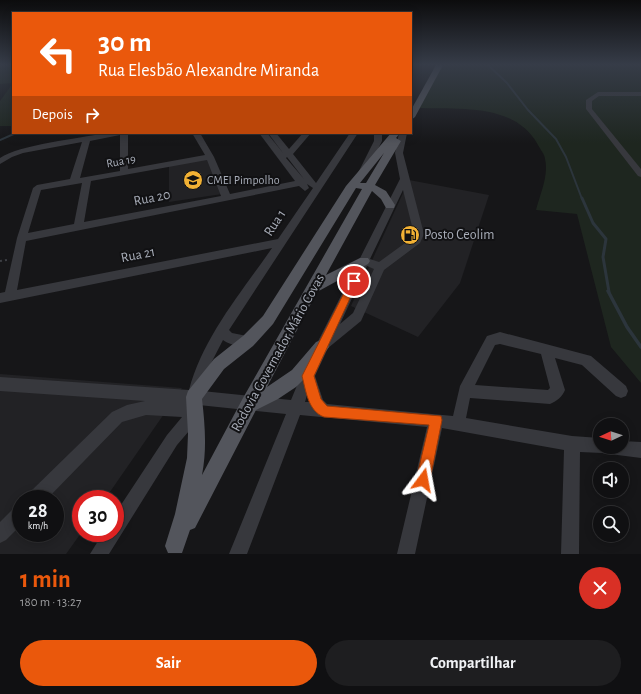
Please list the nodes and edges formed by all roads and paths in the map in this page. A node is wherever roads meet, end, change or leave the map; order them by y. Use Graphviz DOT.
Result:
graph roads {
  1 [pos="425,91"];
  2 [pos="641,94"];
  3 [pos="412,114"];
  4 [pos="113,134"];
  5 [pos="124,134"];
  6 [pos="197,134"];
  7 [pos="264,134"];
  8 [pos="273,134"];
  9 [pos="306,134"];
  10 [pos="353,134"];
  11 [pos="378,134"];
  12 [pos="395,134"];
  13 [pos="401,134"];
  14 [pos="402,134"];
  15 [pos="86,140"];
  16 [pos="284,155"];
  17 [pos="210,157"];
  18 [pos="0,162"];
  19 [pos="124,173"];
  20 [pos="361,174"];
  21 [pos="641,174"];
  22 [pos="87,179"];
  23 [pos="404,179"];
  24 [pos="74,182"];
  25 [pos="310,187"];
  26 [pos="369,187"];
  27 [pos="350,188"];
  28 [pos="227,198"];
  29 [pos="390,205"];
  30 [pos="78,227"];
  31 [pos="22,238"];
  32 [pos="282,242"];
  33 [pos="364,261"];
  34 [pos="380,267"];
  35 [pos="313,288"];
  36 [pos="5,297"];
  37 [pos="222,332"];
  38 [pos="248,342"];
  39 [pos="321,347"];
  40 [pos="546,349"];
  41 [pos="308,376"];
  42 [pos="0,384"];
  43 [pos="465,391"];
  44 [pos="621,391"];
  45 [pos="249,404"];
  46 [pos="195,405"];
  47 [pos="294,408"];
  48 [pos="324,411"];
  49 [pos="436,420"];
  50 [pos="458,424"];
  51 [pos="572,444"];
  52 [pos="593,446"];
  53 [pos="629,449"];
  54 [pos="641,450"];
  55 [pos="44,490"];
  56 [pos="124,515"];
  57 [pos="12,522"];
  58 [pos="0,534"];
  59 [pos="106,542"];
  60 [pos="173,550"];
  61 [pos="99,554"];
  62 [pos="238,554"];
  63 [pos="406,554"];
  64 [pos="570,554"];
  1 -- 3 [label="main road"];
  2 -- 21 [label="street"];
  4 -- 15 [label="street"];
  5 -- 19 [label="street"];
  6 -- 17 [label="street"];
  7 -- 16 [label="street"];
  8 -- 16 [label="street"];
  9 -- 16 [label="street"];
  10 -- 25 [label="street, Rua 1"];
  11 -- 20 [label="street"];
  12 -- 20 [label="main road"];
  13 -- 26 [label="main road, Rodovia Governador Mário Covas"];
  14 -- 23 [label="street"];
  15 -- 18 [label="street"];
  15 -- 24 [label="street"];
  16 -- 25 [label="street"];
  17 -- 19 [label="street, Rua 19"];
  17 -- 28 [label="street"];
  19 -- 22 [label="street, Rua 19"];
  20 -- 27 [label="main road"];
  22 -- 24 [label="street, Rua 19"];
  22 -- 30 [label="street"];
  23 -- 29 [label="street"];
  23 -- 34 [label="street"];
  24 -- 31 [label="street, Rua 19"];
  25 -- 28 [label="street, Rua 20"];
  25 -- 32 [label="street, Rua 1"];
  26 -- 27 [label="main road"];
  26 -- 29 [label="main road"];
  26 -- 35 [label="main road, Rodovia Governador Mário Covas"];
  27 -- 38 [label="main road"];
  28 -- 30 [label="street, Rua 20"];
  29 -- 33 [label="street"];
  30 -- 31 [label="street, Rua 20"];
  31 -- 36 [label="street"];
  32 -- 36 [label="street, Rua 21"];
  32 -- 37 [label="street, Rua 1"];
  33 -- 34 [label="street"];
  33 -- 35 [label="main road"];
  33 -- 39 [label="street"];
  34 -- 39 [label="street"];
  35 -- 45 [label="main road, Rodovia Governador Mário Covas"];
  37 -- 38 [label="street"];
  37 -- 46 [label="street, Rua 1"];
  38 -- 46 [label="main road"];
  39 -- 41 [label="street"];
  39 -- 45 [label="main road"];
  40 -- 43 [label="street"];
  40 -- 43 [label="street"];
  40 -- 44 [label="street"];
  41 -- 47 [label="street"];
  41 -- 48 [label="street"];
  42 -- 46 [label="street"];
  43 -- 50 [label="street"];
  45 -- 46 [label="street"];
  45 -- 47 [label="street"];
  45 -- 60 [label="main road, Rodovia Governador Mário Covas"];
  46 -- 55 [label="street"];
  46 -- 56 [label="street"];
  46 -- 60 [label="main road"];
  47 -- 48 [label="street"];
  47 -- 62 [label="street"];
  48 -- 49 [label="street"];
  49 -- 50 [label="street"];
  49 -- 63 [label="street"];
  50 -- 51 [label="street"];
  51 -- 52 [label="street"];
  51 -- 64 [label="street"];
  53 -- 54 [label="street"];
  57 -- 58 [label="street"];
  59 -- 61 [label="street"];
}
